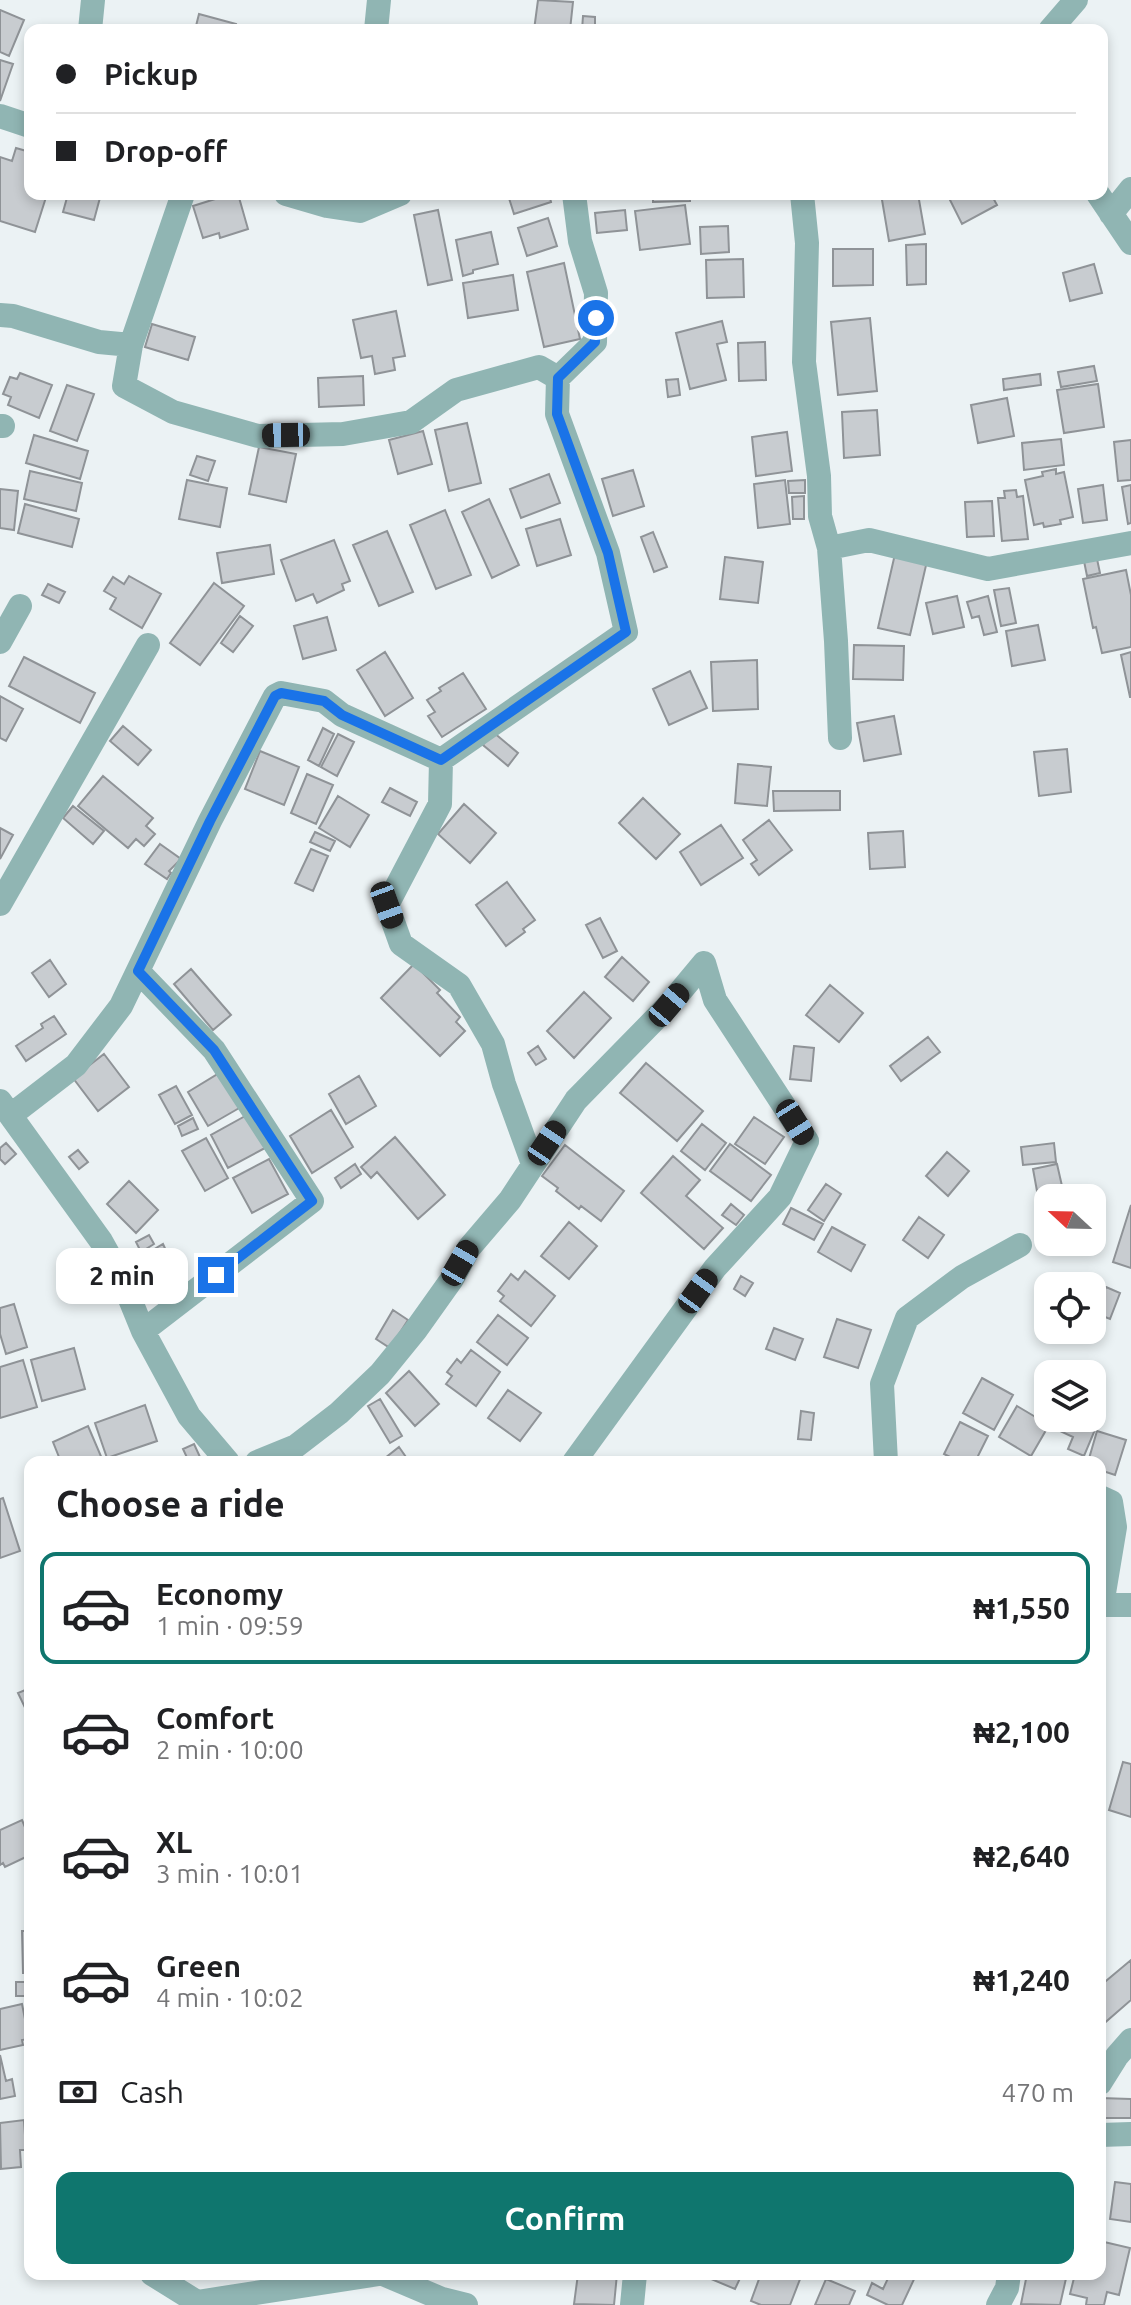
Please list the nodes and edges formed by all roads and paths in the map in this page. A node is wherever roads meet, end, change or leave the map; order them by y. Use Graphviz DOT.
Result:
graph roads {
  1 [pos="93,0"];
  2 [pos="379,0"];
  3 [pos="1076,0"];
  4 [pos="91,24"];
  5 [pos="377,24"];
  6 [pos="1055,24"];
  7 [pos="0,116"];
  8 [pos="24,124"];
  9 [pos="1131,189"];
  10 [pos="181,200"];
  11 [pos="306,200"];
  12 [pos="575,200"];
  13 [pos="803,200"];
  14 [pos="361,203"];
  15 [pos="1104,204"];
  16 [pos="1131,243"];
  17 [pos="0,315"];
  18 [pos="131,345"];
  19 [pos="558,378"];
  20 [pos="1131,543"];
  21 [pos="829,548"];
  22 [pos="20,606"];
  23 [pos="0,642"];
  24 [pos="148,645"];
  25 [pos="840,738"];
  26 [pos="441,760"];
  27 [pos="0,904"];
  28 [pos="138,971"];
  29 [pos="6,1108"];
  30 [pos="533,1164"];
  31 [pos="1020,1245"];
  32 [pos="143,1331"];
  33 [pos="223,1456"];
  34 [pos="272,1456"];
  35 [pos="578,1456"];
  36 [pos="886,1456"];
  37 [pos="1106,1500"];
  38 [pos="1106,1577"];
  39 [pos="1106,1605"];
  40 [pos="1131,1605"];
  41 [pos="1131,2040"];
  42 [pos="1106,2073"];
  43 [pos="1131,2134"];
  44 [pos="1106,2135"];
  45 [pos="161,2280"];
  46 [pos="344,2280"];
  47 [pos="396,2280"];
  48 [pos="634,2280"];
  49 [pos="1008,2280"];
  50 [pos="196,2304"];
  51 [pos="466,2305"];
  52 [pos="632,2305"];
  53 [pos="998,2305"];
  1 -- 4 [label="street"];
  2 -- 5 [label="street"];
  3 -- 6 [label="street"];
  7 -- 8 [label="street"];
  9 -- 15 [label="street"];
  10 -- 18 [label="street"];
  11 -- 14 [label="street"];
  12 -- 19 [label="street"];
  13 -- 21 [label="street"];
  15 -- 16 [label="street"];
  17 -- 18 [label="street"];
  18 -- 19 [label="street"];
  19 -- 26 [label="street"];
  20 -- 21 [label="street"];
  21 -- 25 [label="street"];
  22 -- 23 [label="street"];
  24 -- 27 [label="street"];
  26 -- 28 [label="street"];
  26 -- 30 [label="street"];
  28 -- 29 [label="street"];
  28 -- 32 [label="street"];
  29 -- 32 [label="street"];
  30 -- 34 [label="street"];
  30 -- 35 [label="street"];
  31 -- 36 [label="street"];
  32 -- 33 [label="street"];
  37 -- 38 [label="street"];
  39 -- 40 [label="street"];
  41 -- 42 [label="street"];
  43 -- 44 [label="street"];
  45 -- 50 [label="street"];
  46 -- 50 [label="street"];
  47 -- 51 [label="street"];
  48 -- 52 [label="street"];
  49 -- 53 [label="street"];
}
